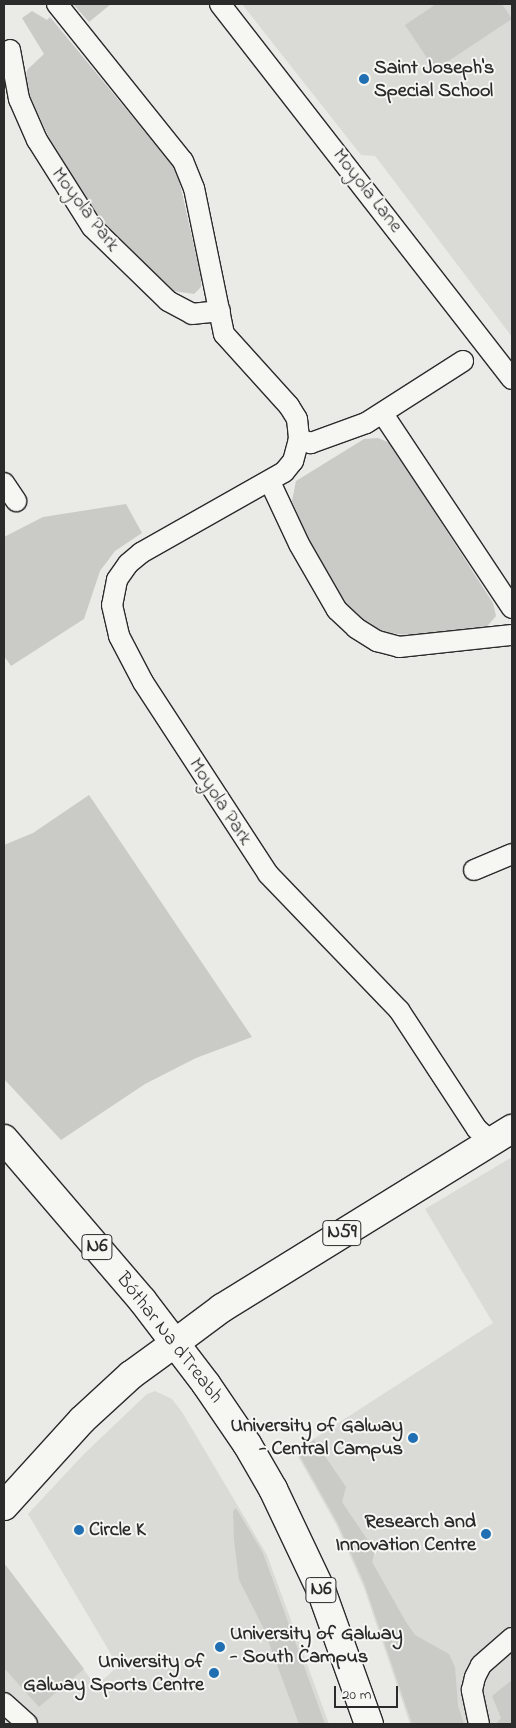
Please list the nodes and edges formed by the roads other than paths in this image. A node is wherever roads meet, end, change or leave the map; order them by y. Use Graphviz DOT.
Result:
graph roads {
  1 [pos="57,4"];
  2 [pos="220,4"];
  3 [pos="10,50"];
  4 [pos="220,311"];
  5 [pos="463,361"];
  6 [pos="512,379"];
  7 [pos="383,414"];
  8 [pos="299,439"];
  9 [pos="270,482"];
  10 [pos="4,483"];
  11 [pos="16,501"];
  12 [pos="512,608"];
  13 [pos="512,635"];
  14 [pos="512,854"];
  15 [pos="474,870"];
  16 [pos="501,1135"];
  17 [pos="4,1139"];
  18 [pos="175,1343"];
  19 [pos="4,1506"];
  20 [pos="512,1638"];
  21 [pos="4,1703"];
  22 [pos="27,1724"];
  23 [pos="369,1724"];
  24 [pos="479,1724"];
  1 -- 4 [label="street"];
  2 -- 6 [label="street, Moyola Lane"];
  3 -- 4 [label="street, Moyola Park"];
  4 -- 8 [label="street"];
  5 -- 7 [label="street"];
  7 -- 8 [label="street"];
  7 -- 12 [label="street"];
  8 -- 9 [label="street, Moyola Park"];
  9 -- 13 [label="street"];
  9 -- 16 [label="street, Moyola Park"];
  10 -- 11 [label="street"];
  14 -- 15 [label="street"];
  16 -- 18 [label="main road, N59"];
  17 -- 18 [label="main road, Bóthar Na dTreabh / N6"];
  18 -- 19 [label="main road"];
  18 -- 23 [label="main road, Bóthar Na dTreabh / N6"];
  20 -- 24 [label="street"];
  21 -- 22 [label="street"];
}
